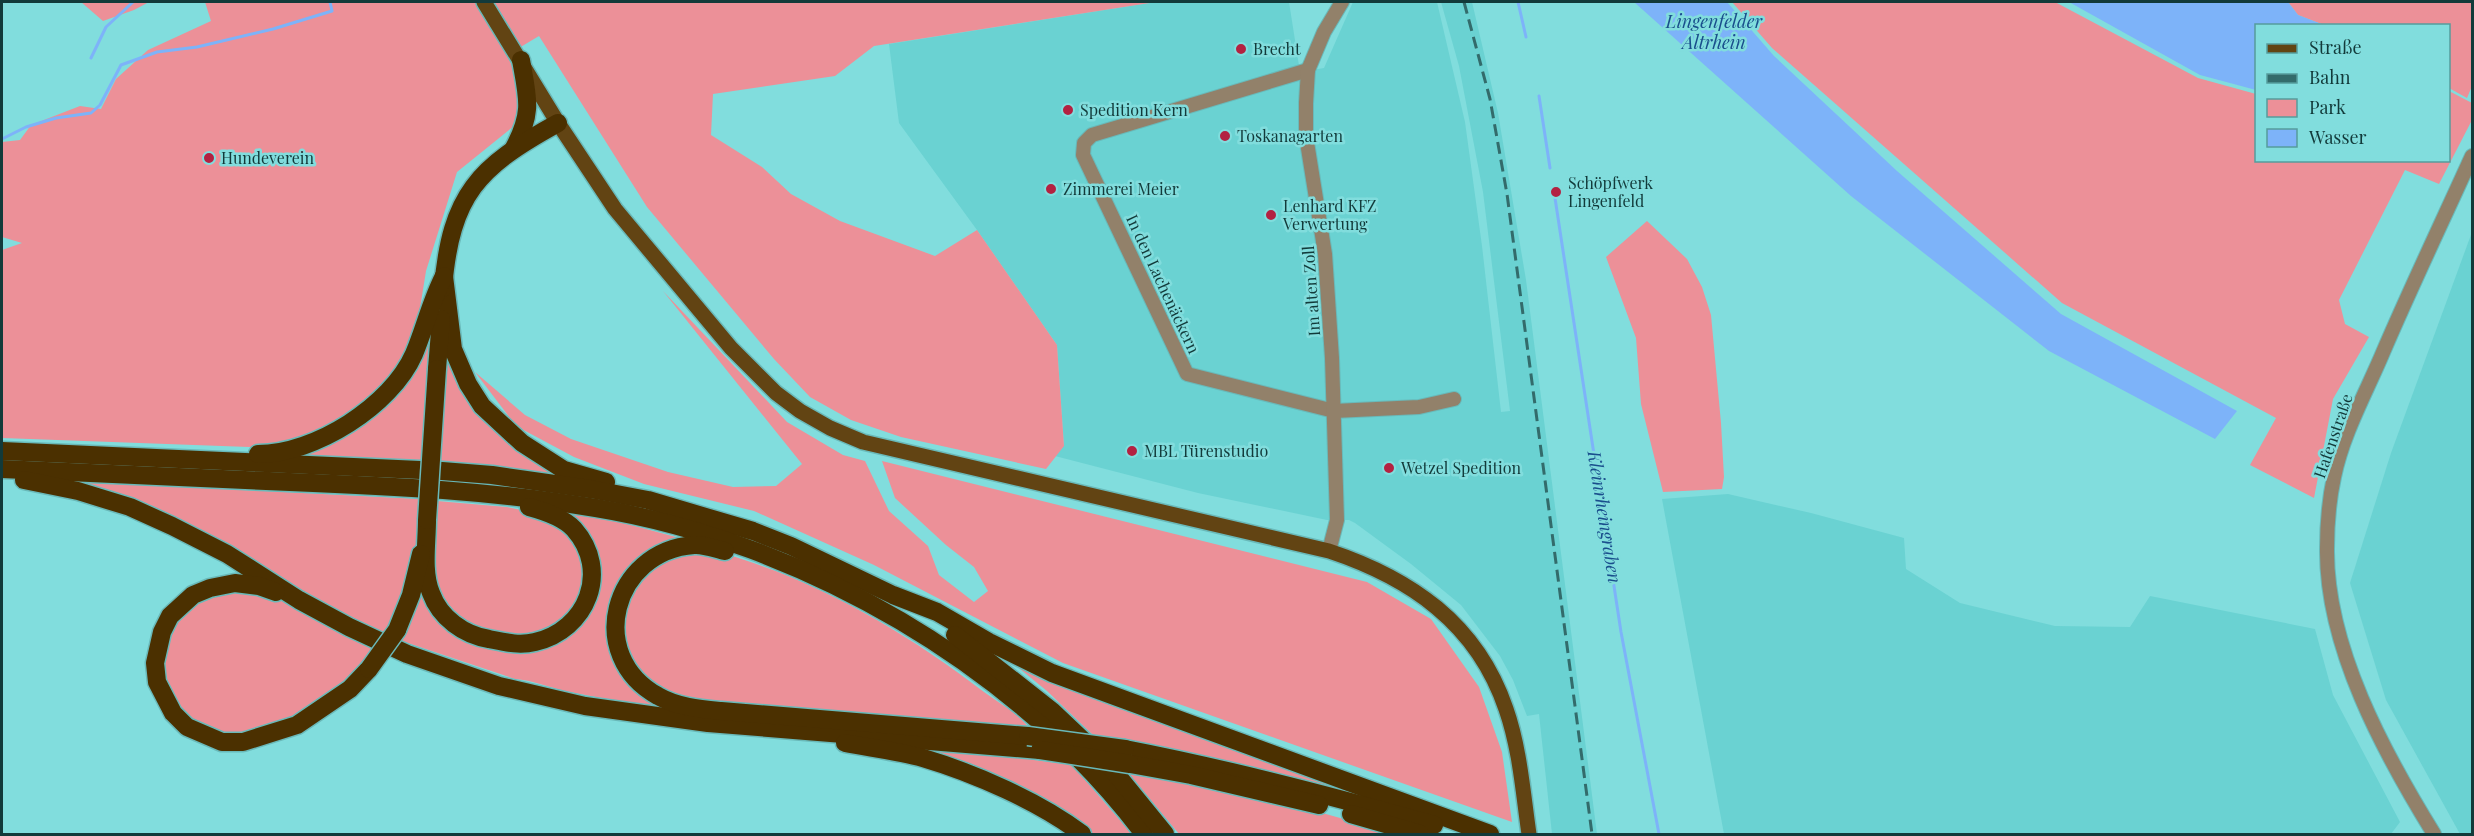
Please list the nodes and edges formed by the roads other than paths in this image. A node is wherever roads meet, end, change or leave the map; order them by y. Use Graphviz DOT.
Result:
graph roads {
  1 [pos="484,2"];
  2 [pos="1342,2"];
  3 [pos="521,60"];
  4 [pos="1308,70"];
  5 [pos="558,123"];
  6 [pos="514,148"];
  7 [pos="2472,156"];
  8 [pos="444,276"];
  9 [pos="1454,399"];
  10 [pos="1334,411"];
  11 [pos="2,451"];
  12 [pos="220,460"];
  13 [pos="2,469"];
  14 [pos="2,476"];
  15 [pos="464,491"];
  16 [pos="648,500"];
  17 [pos="427,520"];
  18 [pos="1329,551"];
  19 [pos="785,563"];
  20 [pos="893,595"];
  21 [pos="299,600"];
  22 [pos="784,730"];
  23 [pos="1127,757"];
  24 [pos="1082,834"];
  25 [pos="1144,834"];
  26 [pos="1165,834"];
  27 [pos="1420,834"];
  28 [pos="1464,834"];
  29 [pos="1490,834"];
  30 [pos="1529,834"];
  31 [pos="2434,834"];
  1 -- 3 [label="main road"];
  2 -- 4 [label="street, Im alten Zoll"];
  3 -- 5 [label="main road"];
  3 -- 6 [label="highway"];
  4 -- 10 [label="street, Im alten Zoll"];
  4 -- 10 [label="street, In den Lachenäckern"];
  5 -- 6 [label="highway"];
  5 -- 18 [label="main road"];
  6 -- 8 [label="highway"];
  7 -- 31 [label="street, Hafenstraße"];
  8 -- 12 [label="highway"];
  8 -- 16 [label="highway"];
  8 -- 17 [label="highway, bridge"];
  9 -- 10 [label="street, In den Lachenäckern"];
  10 -- 18 [label="street, Im alten Zoll"];
  11 -- 12 [label="highway"];
  12 -- 16 [label="highway"];
  13 -- 15 [label="highway"];
  14 -- 21 [label="highway"];
  15 -- 17 [label="highway"];
  15 -- 19 [label="highway"];
  16 -- 20 [label="highway"];
  17 -- 21 [label="highway, bridge"];
  18 -- 30 [label="main road"];
  19 -- 23 [label="highway, bridge"];
  19 -- 25 [label="highway"];
  20 -- 26 [label="highway"];
  20 -- 29 [label="highway"];
  21 -- 22 [label="highway"];
  22 -- 23 [label="highway, bridge"];
  22 -- 24 [label="highway"];
  23 -- 27 [label="highway"];
  23 -- 28 [label="highway"];
}
